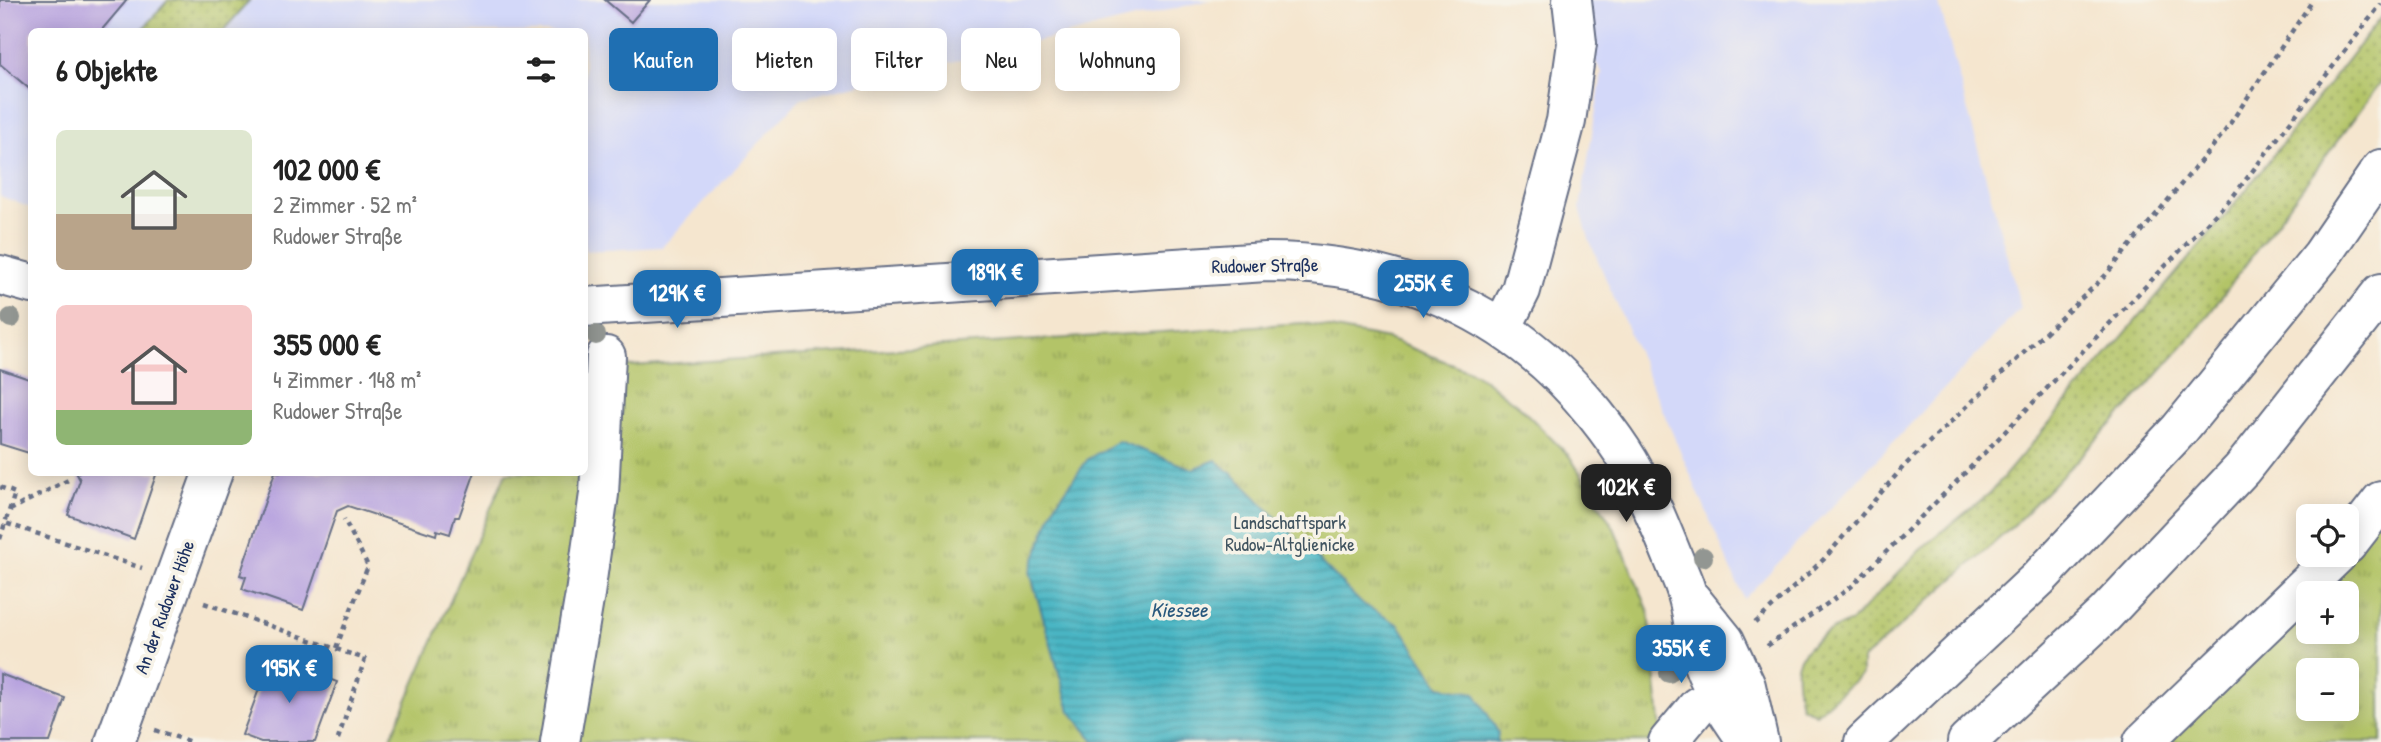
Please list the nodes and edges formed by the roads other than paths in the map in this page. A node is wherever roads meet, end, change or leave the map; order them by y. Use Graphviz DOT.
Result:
graph roads {
  1 [pos="1572,0"];
  2 [pos="2381,169"];
  3 [pos="0,275"];
  4 [pos="28,283"];
  5 [pos="2381,293"];
  6 [pos="588,307"];
  7 [pos="1502,328"];
  8 [pos="606,356"];
  9 [pos="212,476"];
  10 [pos="2325,567"];
  11 [pos="1690,598"];
  12 [pos="1698,706"];
  13 [pos="115,742"];
  14 [pos="560,742"];
  15 [pos="1668,742"];
  16 [pos="1748,742"];
  17 [pos="1759,742"];
  18 [pos="1864,742"];
  19 [pos="1967,742"];
  20 [pos="2143,742"];
  1 -- 7 [label="main road"];
  2 -- 18 [label="main road"];
  3 -- 4 [label="main road"];
  5 -- 19 [label="main road"];
  6 -- 7 [label="main road, Rudower Straße"];
  7 -- 11 [label="main road, Rudower Straße"];
  8 -- 14 [label="main road"];
  9 -- 13 [label="main road, An der Rudower Höhe"];
  10 -- 20 [label="main road"];
  11 -- 16 [label="main road, Rudower Straße"];
  11 -- 17 [label="main road, Rudower Straße"];
  12 -- 15 [label="main road"];
}
